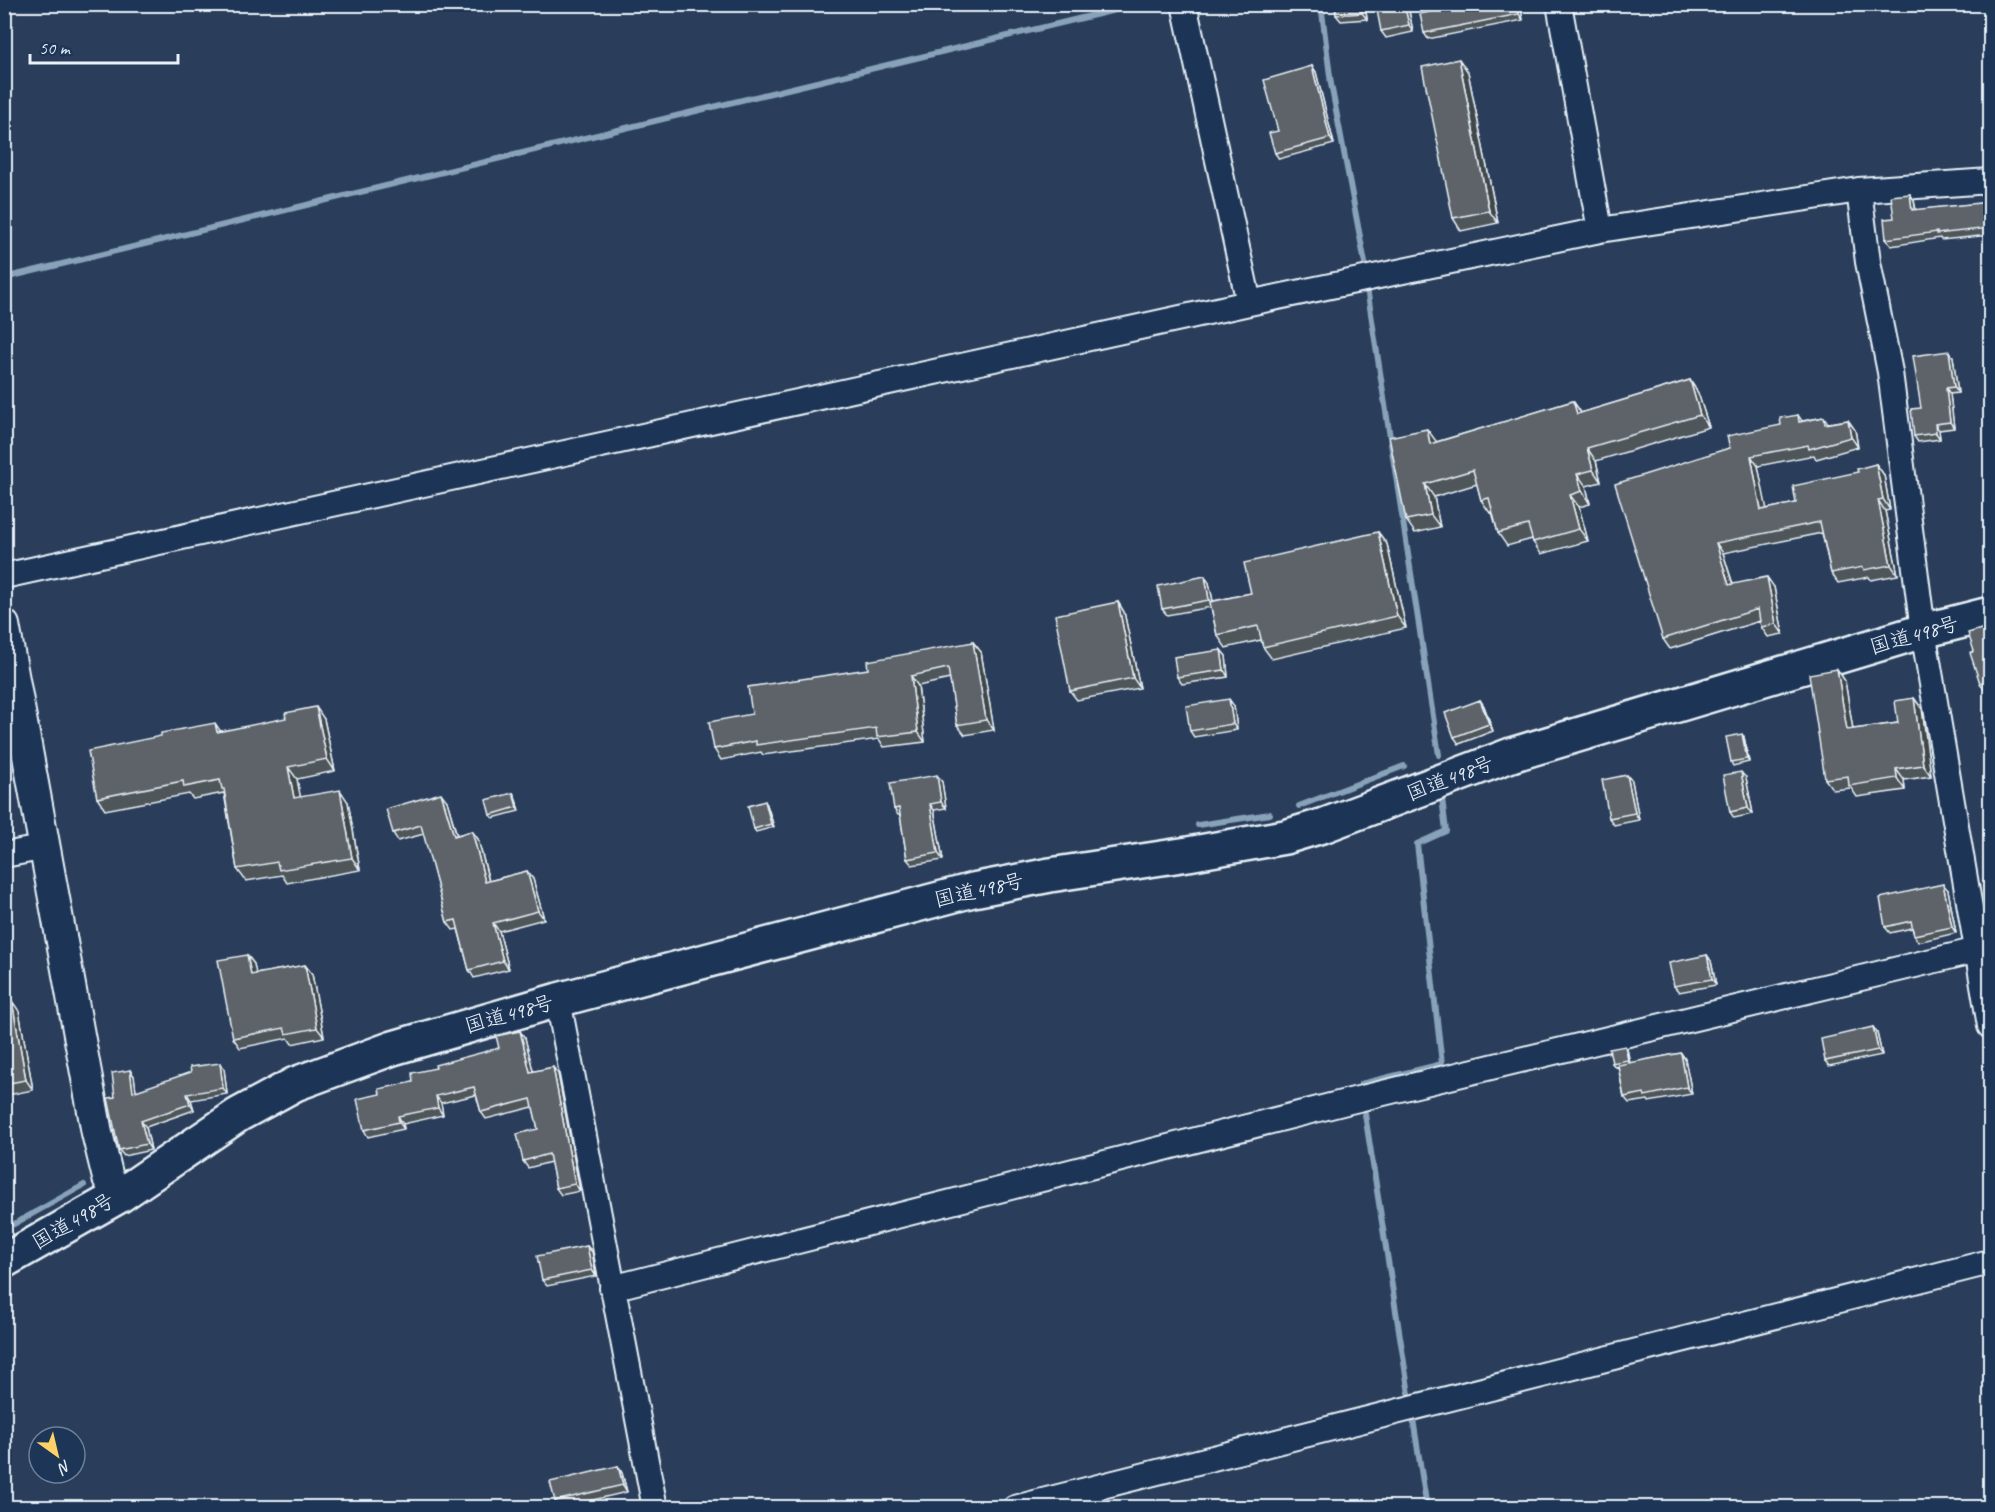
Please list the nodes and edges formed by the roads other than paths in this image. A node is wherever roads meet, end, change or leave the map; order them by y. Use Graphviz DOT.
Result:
graph roads {
  1 [pos="1184,4"];
  2 [pos="1559,4"];
  3 [pos="1990,181"];
  4 [pos="1859,190"];
  5 [pos="1600,230"];
  6 [pos="1249,303"];
  7 [pos="4,576"];
  8 [pos="1990,614"];
  9 [pos="4,625"];
  10 [pos="1923,631"];
  11 [pos="46,847"];
  12 [pos="4,855"];
  13 [pos="1984,949"];
  14 [pos="558,1000"];
  15 [pos="1990,1026"];
  16 [pos="119,1196"];
  17 [pos="4,1261"];
  18 [pos="1990,1262"];
  19 [pos="612,1288"];
  20 [pos="655,1508"];
  21 [pos="1015,1508"];
  1 -- 6 [label="street"];
  2 -- 5 [label="street"];
  3 -- 4 [label="street"];
  4 -- 5 [label="street"];
  4 -- 10 [label="street"];
  5 -- 6 [label="street"];
  6 -- 7 [label="street"];
  8 -- 10 [label="highway, 国道498号"];
  9 -- 11 [label="street"];
  10 -- 13 [label="street"];
  10 -- 14 [label="highway, 国道498号"];
  11 -- 12 [label="street"];
  11 -- 16 [label="street"];
  13 -- 15 [label="street"];
  13 -- 19 [label="street"];
  14 -- 16 [label="highway, 国道498号"];
  14 -- 19 [label="street"];
  16 -- 17 [label="highway, 国道498号"];
  18 -- 21 [label="street"];
  19 -- 20 [label="street"];
}
